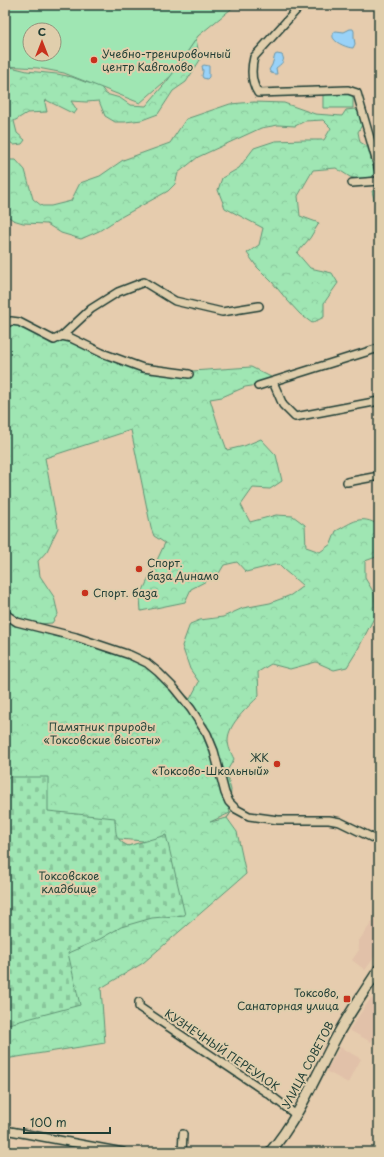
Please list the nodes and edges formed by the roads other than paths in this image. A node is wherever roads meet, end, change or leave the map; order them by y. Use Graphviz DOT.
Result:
graph roads {
  1 [pos="301,5"];
  2 [pos="379,170"];
  3 [pos="379,181"];
  4 [pos="352,183"];
  5 [pos="259,306"];
  6 [pos="5,324"];
  7 [pos="62,336"];
  8 [pos="379,348"];
  9 [pos="189,374"];
  10 [pos="273,382"];
  11 [pos="258,386"];
  12 [pos="379,401"];
  13 [pos="379,476"];
  14 [pos="347,482"];
  15 [pos="5,612"];
  16 [pos="379,841"];
  17 [pos="379,969"];
  18 [pos="139,1002"];
  19 [pos="296,1114"];
  20 [pos="5,1130"];
  21 [pos="183,1134"];
  22 [pos="123,1152"];
  23 [pos="182,1152"];
  24 [pos="270,1152"];
  1 -- 2 [label="street"];
  3 -- 4 [label="street"];
  5 -- 7 [label="street"];
  6 -- 7 [label="street"];
  7 -- 9 [label="street"];
  8 -- 10 [label="street"];
  10 -- 11 [label="street"];
  10 -- 12 [label="street"];
  13 -- 14 [label="street"];
  15 -- 16 [label="street"];
  17 -- 19 [label="main road, УЛИЦА СОВЕТОВ"];
  18 -- 19 [label="street, КУЗНЕЧНЫЙ ПЕРЕУЛОК"];
  19 -- 24 [label="main road, УЛИЦА СОВЕТОВ"];
  20 -- 22 [label="street"];
  21 -- 23 [label="street"];
}
